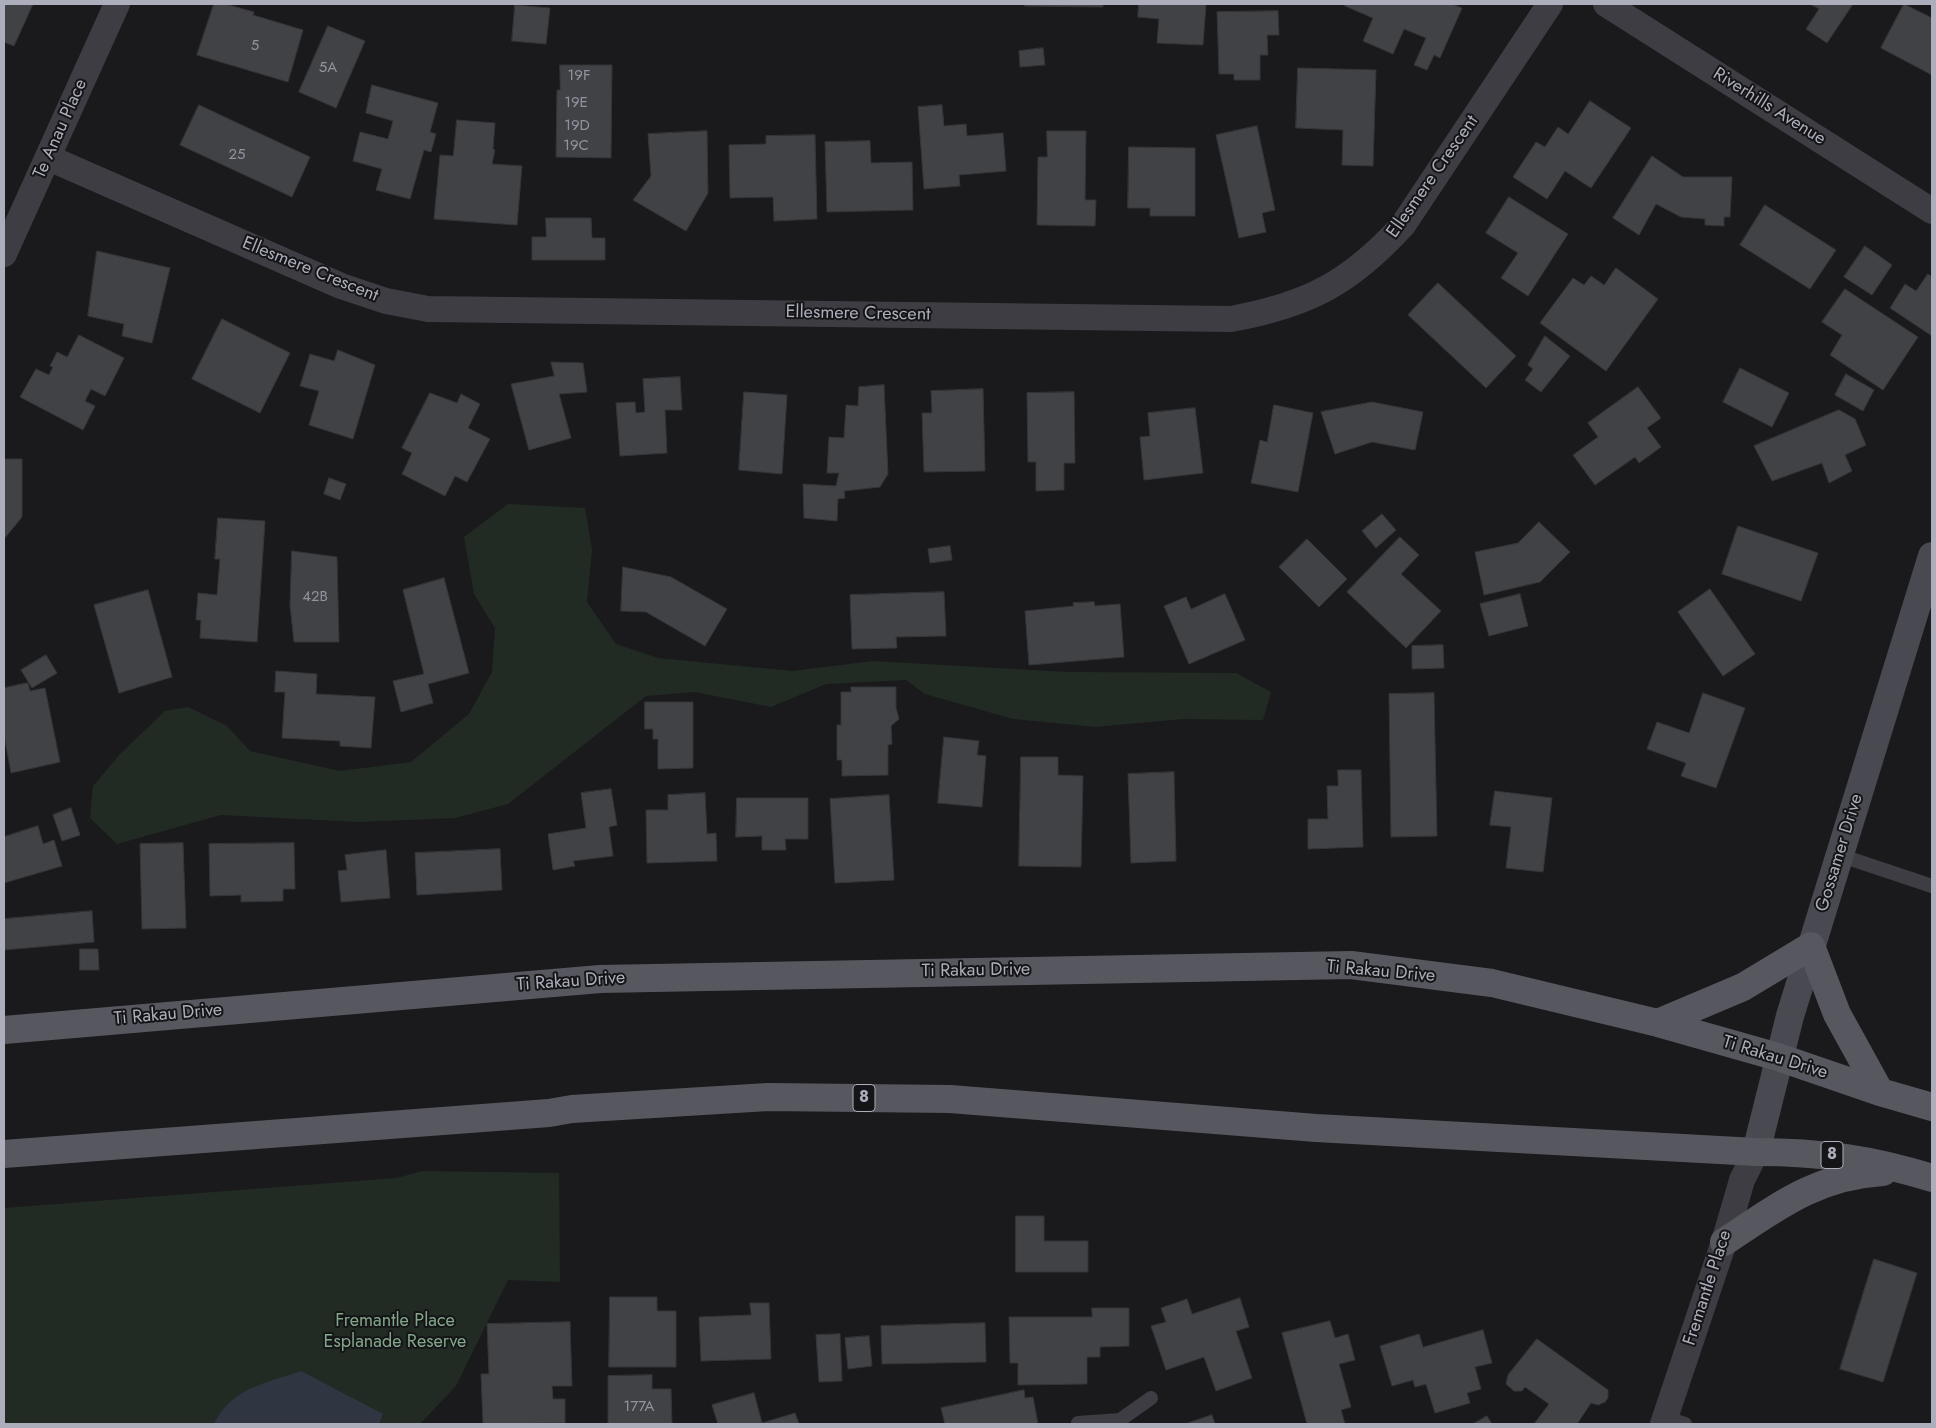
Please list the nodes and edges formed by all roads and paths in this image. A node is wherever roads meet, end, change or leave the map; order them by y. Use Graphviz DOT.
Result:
graph roads {
  1 [pos="117,4"];
  2 [pos="1550,4"];
  3 [pos="1606,4"];
  4 [pos="49,158"];
  5 [pos="1932,211"];
  6 [pos="4,254"];
  7 [pos="1932,556"];
  8 [pos="1839,855"];
  9 [pos="1932,886"];
  10 [pos="1811,946"];
  11 [pos="1658,1023"];
  12 [pos="4,1030"];
  13 [pos="1778,1057"];
  14 [pos="1880,1092"];
  15 [pos="1932,1107"];
  16 [pos="1756,1152"];
  17 [pos="4,1154"];
  18 [pos="1920,1174"];
  19 [pos="1724,1242"];
  20 [pos="1151,1398"];
  21 [pos="1121,1422"];
  22 [pos="1671,1422"];
  23 [pos="1078,1423"];
  1 -- 4 [label="street, Te Anau Place"];
  2 -- 4 [label="street, Ellesmere Crescent"];
  3 -- 5 [label="street, Riverhills Avenue"];
  4 -- 6 [label="street, Te Anau Place"];
  7 -- 8 [label="main road, Gossamer Drive"];
  8 -- 9 [label="lane"];
  8 -- 10 [label="main road, Gossamer Drive"];
  10 -- 11 [label="main road"];
  10 -- 13 [label="main road, Gossamer Drive"];
  10 -- 14 [label="main road"];
  11 -- 12 [label="main road, Ti Rakau Drive"];
  11 -- 13 [label="main road, Ti Rakau Drive"];
  13 -- 14 [label="main road, Ti Rakau Drive"];
  13 -- 16 [label="main road, Gossamer Drive"];
  14 -- 15 [label="main road, Ti Rakau Drive"];
  16 -- 17 [label="main road, 8"];
  16 -- 18 [label="main road, 8"];
  16 -- 19 [label="street, Fremantle Place"];
  18 -- 19 [label="main road"];
  19 -- 22 [label="street, Fremantle Place"];
  20 -- 21 [label="lane"];
  21 -- 23 [label="lane"];
}
